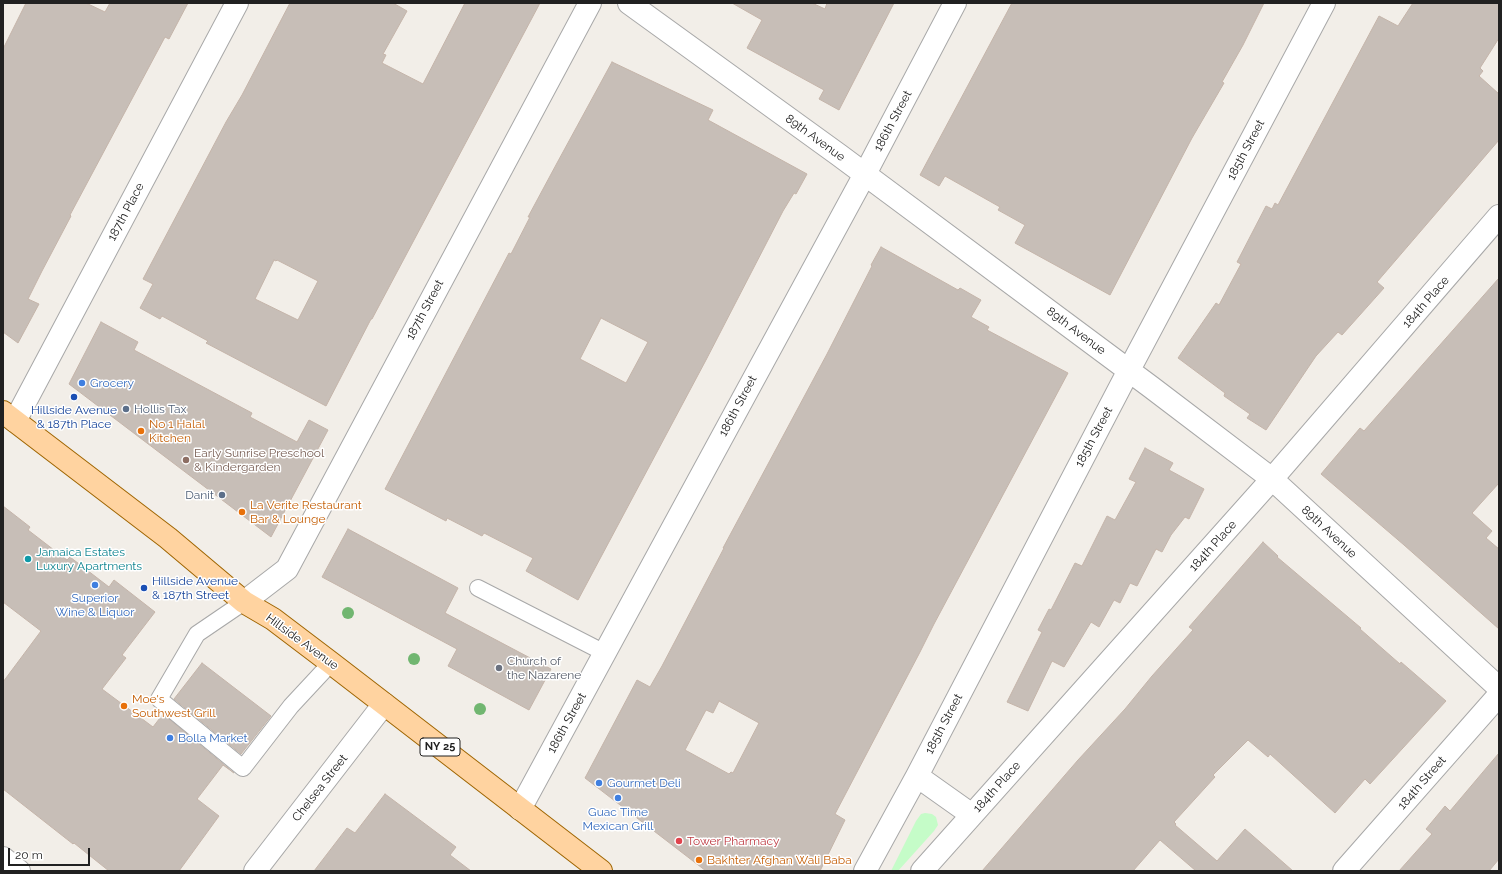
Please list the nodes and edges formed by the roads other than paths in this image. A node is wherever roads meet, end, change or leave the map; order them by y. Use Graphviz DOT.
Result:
graph roads {
  1 [pos="237,3"];
  2 [pos="590,3"];
  3 [pos="629,3"];
  4 [pos="955,3"];
  5 [pos="1324,3"];
  6 [pos="865,174"];
  7 [pos="1499,216"];
  8 [pos="1129,370"];
  9 [pos="9,417"];
  10 [pos="1272,479"];
  11 [pos="478,588"];
  12 [pos="244,602"];
  13 [pos="605,653"];
  14 [pos="331,663"];
  15 [pos="1499,688"];
  16 [pos="1499,694"];
  17 [pos="384,704"];
  18 [pos="917,776"];
  19 [pos="520,809"];
  20 [pos="972,815"];
  21 [pos="3,858"];
  22 [pos="19,871"];
  23 [pos="255,871"];
  24 [pos="601,871"];
  25 [pos="865,871"];
  26 [pos="922,871"];
  27 [pos="1344,871"];
  1 -- 9 [label="street, 187th Place"];
  2 -- 12 [label="street, 187th Street"];
  3 -- 6 [label="street, 89th Avenue"];
  4 -- 6 [label="street, 186th Street"];
  5 -- 8 [label="street, 185th Street"];
  6 -- 8 [label="street, 89th Avenue"];
  6 -- 13 [label="street, 186th Street"];
  7 -- 10 [label="street, 184th Place"];
  8 -- 10 [label="street, 89th Avenue"];
  8 -- 18 [label="street, 185th Street"];
  9 -- 12 [label="main road, Hillside Avenue / NY 25"];
  10 -- 15 [label="street, 89th Avenue"];
  10 -- 20 [label="street, 184th Place"];
  11 -- 13 [label="lane"];
  12 -- 14 [label="main road, Hillside Avenue / NY 25"];
  12 -- 14 [label="lane"];
  13 -- 19 [label="street, 186th Street"];
  14 -- 17 [label="main road, Hillside Avenue / NY 25"];
  16 -- 27 [label="street, 184th Street"];
  17 -- 19 [label="main road, Hillside Avenue / NY 25"];
  17 -- 23 [label="street, Chelsea Street"];
  18 -- 20 [label="street"];
  18 -- 25 [label="street, 185th Street"];
  19 -- 24 [label="main road, Hillside Avenue / NY 25"];
  20 -- 26 [label="street, 184th Place"];
  21 -- 22 [label="street"];
}
